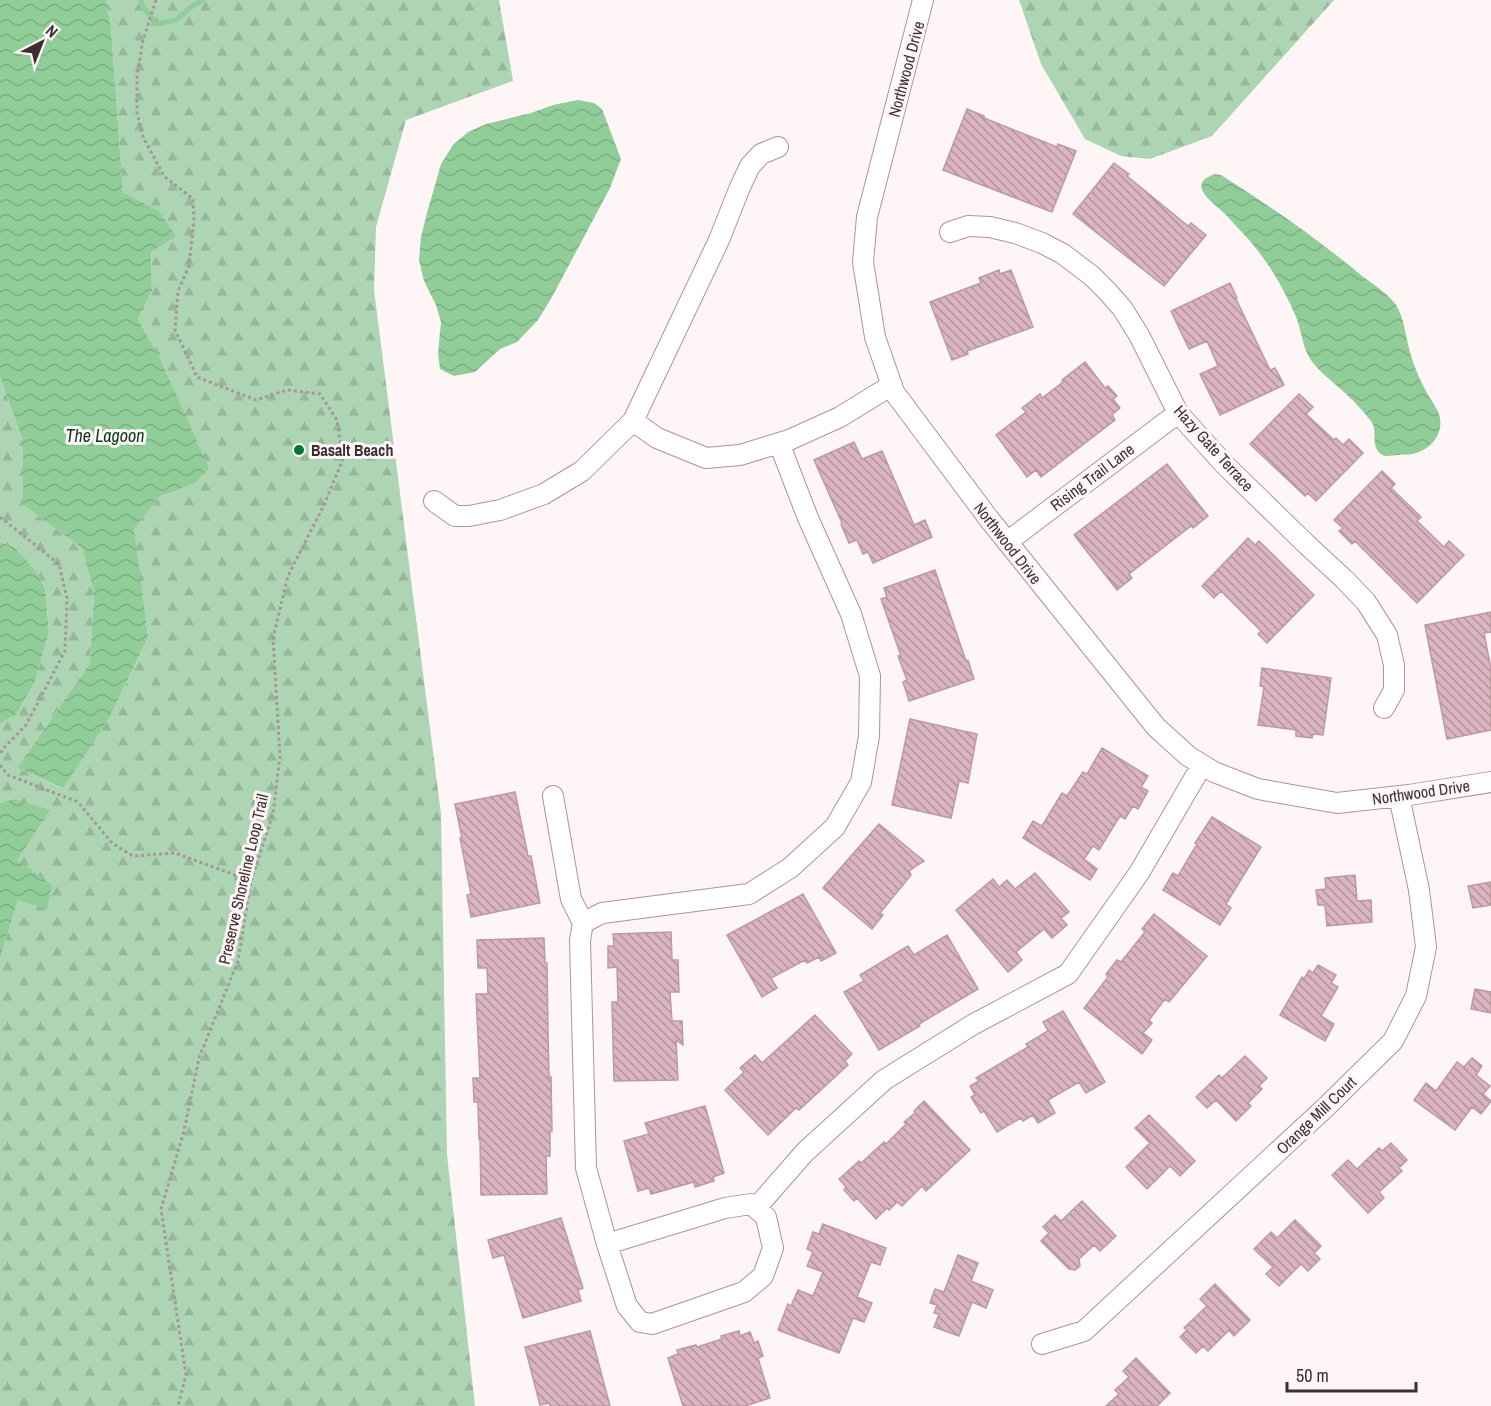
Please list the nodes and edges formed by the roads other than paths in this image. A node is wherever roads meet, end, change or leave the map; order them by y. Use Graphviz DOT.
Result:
graph roads {
  1 [pos="923,0"];
  2 [pos="778,147"];
  3 [pos="950,232"];
  4 [pos="892,385"];
  5 [pos="1178,412"];
  6 [pos="633,421"];
  7 [pos="779,443"];
  8 [pos="434,501"];
  9 [pos="1007,542"];
  10 [pos="1384,708"];
  11 [pos="1202,765"];
  12 [pos="1491,782"];
  13 [pos="554,796"];
  14 [pos="1398,796"];
  15 [pos="583,923"];
  16 [pos="756,1208"];
  17 [pos="607,1244"];
  18 [pos="1042,1344"];
  1 -- 4 [label="street, Northwood Drive"];
  2 -- 6 [label="street"];
  3 -- 5 [label="street, Hazy Gate Terrace"];
  4 -- 7 [label="street"];
  4 -- 9 [label="street, Northwood Drive"];
  5 -- 9 [label="street, Rising Trail Lane"];
  5 -- 10 [label="street, Hazy Gate Terrace"];
  6 -- 7 [label="street"];
  6 -- 8 [label="street"];
  7 -- 15 [label="street"];
  9 -- 11 [label="street, Northwood Drive"];
  11 -- 14 [label="street, Northwood Drive"];
  11 -- 16 [label="street"];
  12 -- 14 [label="street, Northwood Drive"];
  13 -- 15 [label="street"];
  14 -- 18 [label="street, Orange Mill Court"];
  15 -- 17 [label="street"];
  16 -- 17 [label="street"];
  16 -- 17 [label="street"];
}
